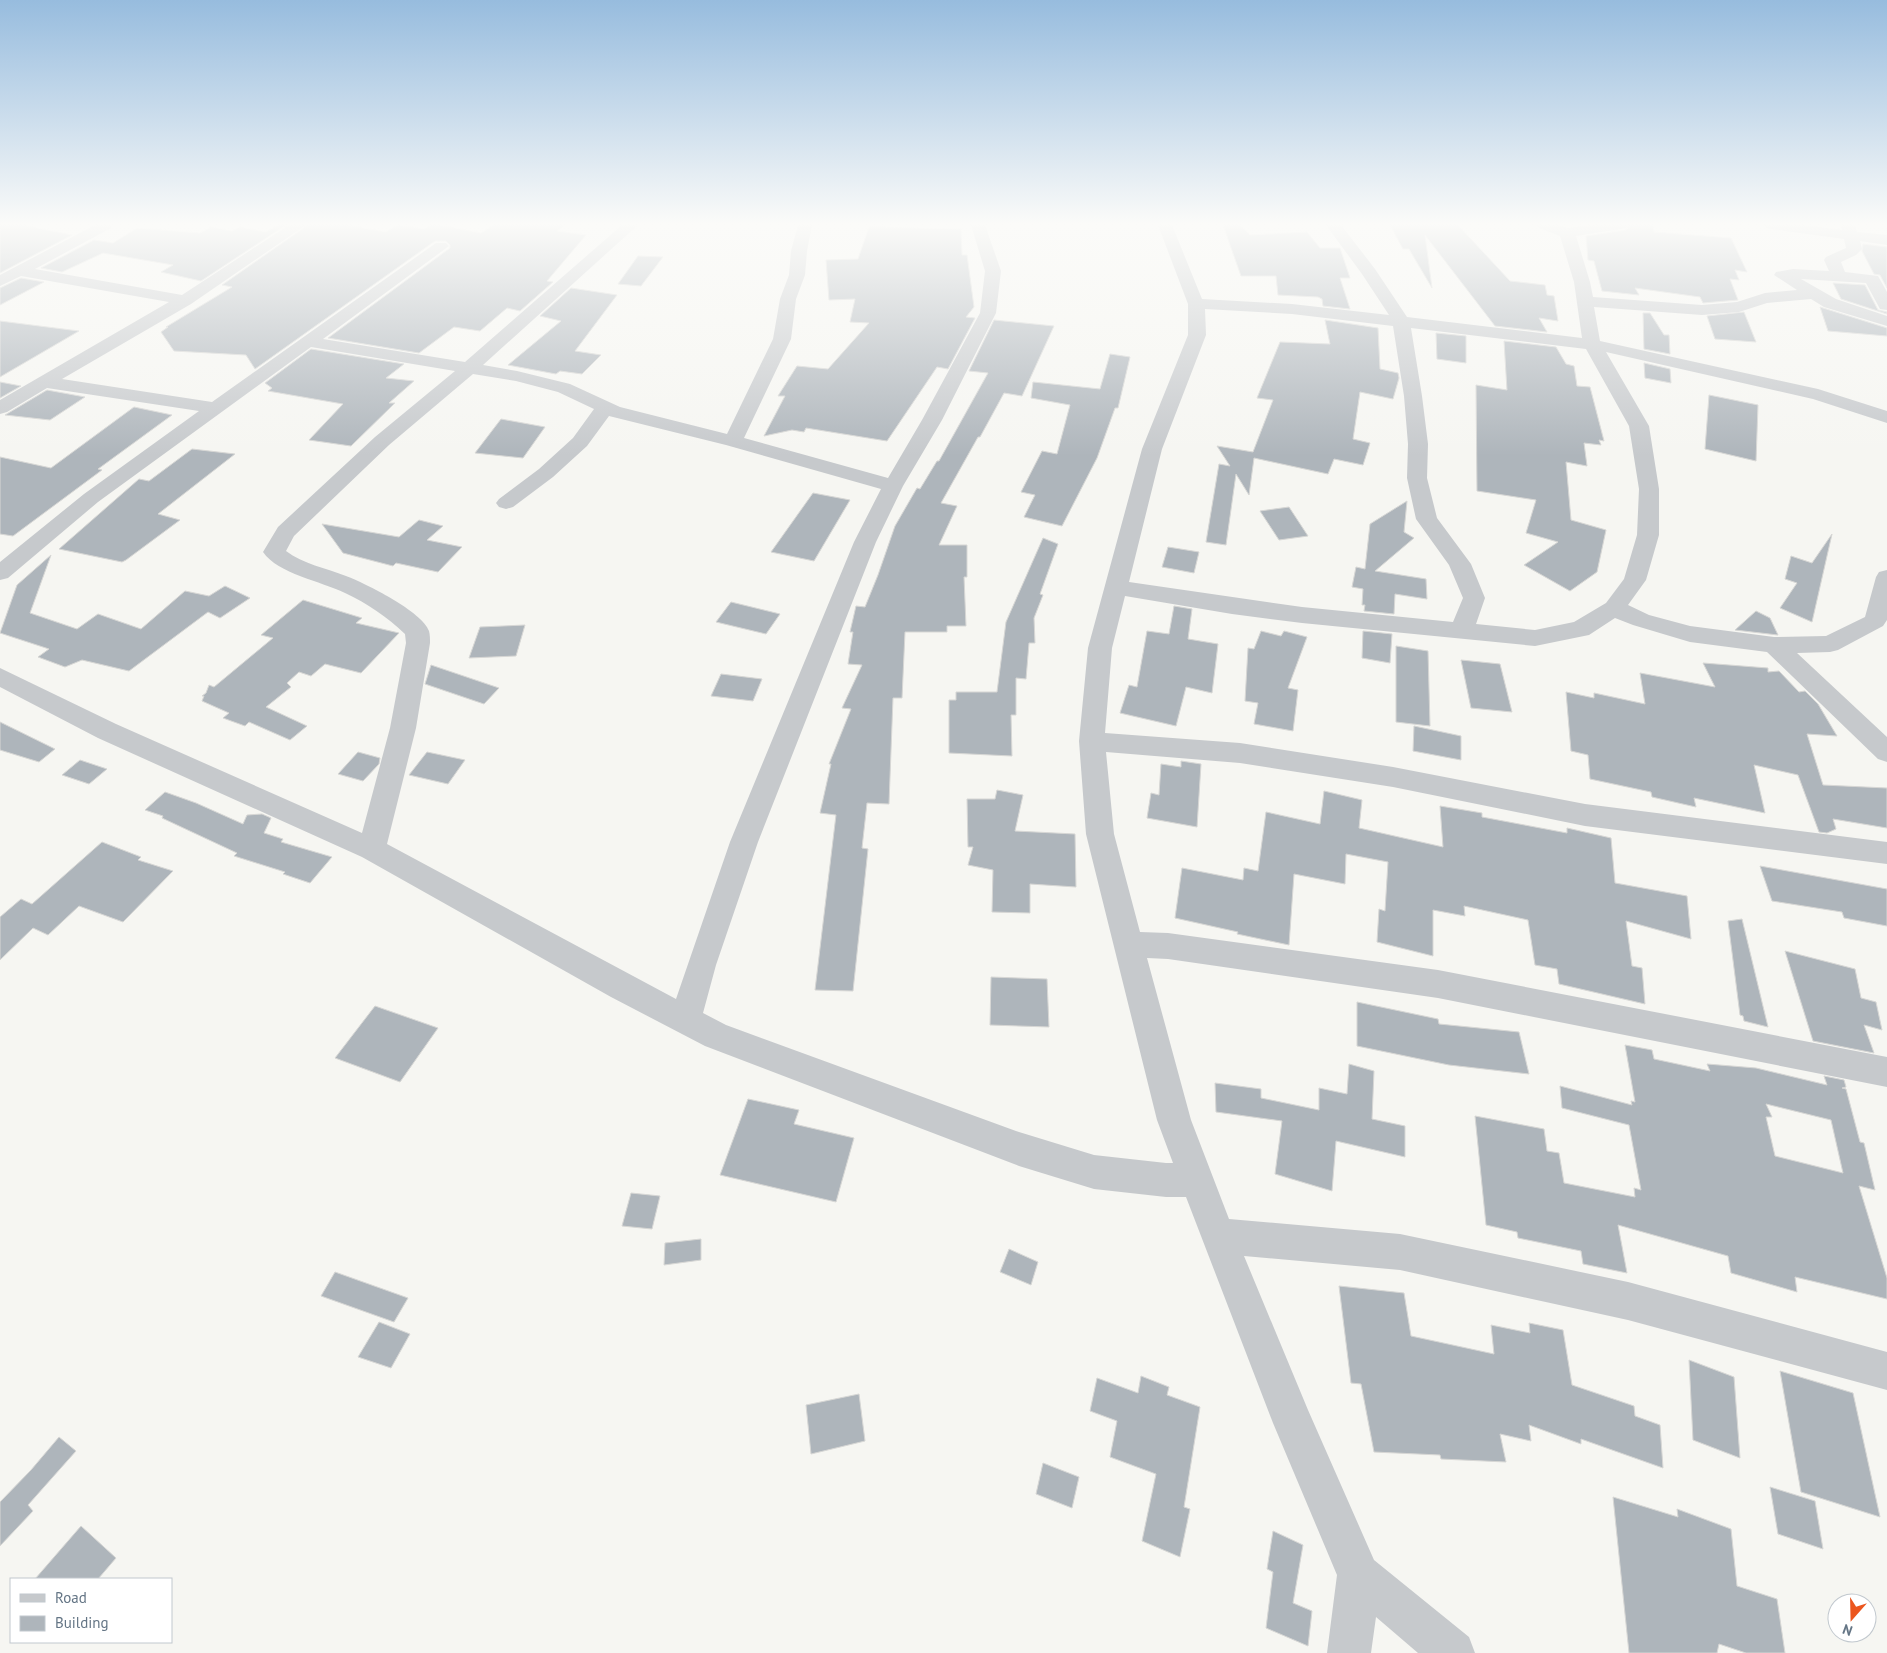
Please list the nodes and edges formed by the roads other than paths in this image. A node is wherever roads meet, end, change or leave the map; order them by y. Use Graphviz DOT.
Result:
graph roads {
  1 [pos="181,302"];
  2 [pos="364,302"];
  3 [pos="544,302"];
  4 [pos="788,302"];
  5 [pos="989,302"];
  6 [pos="1389,302"];
  7 [pos="1585,302"];
  8 [pos="1600,302"];
  9 [pos="1752,302"];
  10 [pos="1828,302"];
  11 [pos="1196,304"];
  12 [pos="1886,313"];
  13 [pos="1401,321"];
  14 [pos="310,342"];
  15 [pos="1592,344"];
  16 [pos="468,369"];
  17 [pos="44,382"];
  18 [pos="0,408"];
  19 [pos="214,408"];
  20 [pos="605,408"];
  21 [pos="1887,417"];
  22 [pos="733,441"];
  23 [pos="893,486"];
  24 [pos="506,503"];
  25 [pos="0,573"];
  26 [pos="1887,576"];
  27 [pos="1117,587"];
  28 [pos="1614,608"];
  29 [pos="1462,630"];
  30 [pos="1774,645"];
  31 [pos="0,677"];
  32 [pos="1092,741"];
  33 [pos="1887,752"];
  34 [pos="372,849"];
  35 [pos="1887,853"];
  36 [pos="1128,944"];
  37 [pos="685,1020"];
  38 [pos="1887,1072"];
  39 [pos="1195,1180"];
  40 [pos="1218,1236"];
  41 [pos="1887,1371"];
  42 [pos="1359,1575"];
  43 [pos="1349,1653"];
  44 [pos="1453,1653"];
  1 -- 17 [label="street"];
  2 -- 14 [label="street"];
  3 -- 16 [label="street"];
  4 -- 22 [label="street"];
  5 -- 23 [label="street"];
  6 -- 13 [label="street"];
  7 -- 15 [label="street"];
  8 -- 9 [label="street"];
  10 -- 12 [label="street"];
  11 -- 13 [label="street"];
  11 -- 27 [label="street"];
  13 -- 15 [label="street"];
  13 -- 29 [label="street"];
  14 -- 16 [label="street"];
  14 -- 19 [label="street"];
  15 -- 21 [label="street"];
  15 -- 28 [label="street"];
  16 -- 20 [label="street"];
  16 -- 34 [label="street"];
  17 -- 18 [label="street"];
  17 -- 19 [label="street"];
  19 -- 25 [label="street"];
  20 -- 22 [label="street"];
  20 -- 24 [label="street"];
  22 -- 23 [label="street"];
  23 -- 37 [label="street"];
  26 -- 30 [label="street"];
  27 -- 29 [label="street"];
  27 -- 32 [label="street"];
  28 -- 29 [label="street"];
  28 -- 30 [label="street"];
  30 -- 33 [label="street"];
  31 -- 34 [label="street"];
  32 -- 35 [label="street"];
  32 -- 36 [label="street"];
  34 -- 37 [label="street"];
  36 -- 38 [label="street"];
  36 -- 39 [label="street"];
  37 -- 39 [label="street"];
  39 -- 40 [label="street"];
  40 -- 41 [label="street"];
  40 -- 42 [label="street"];
  42 -- 43 [label="street"];
  42 -- 44 [label="street"];
}
